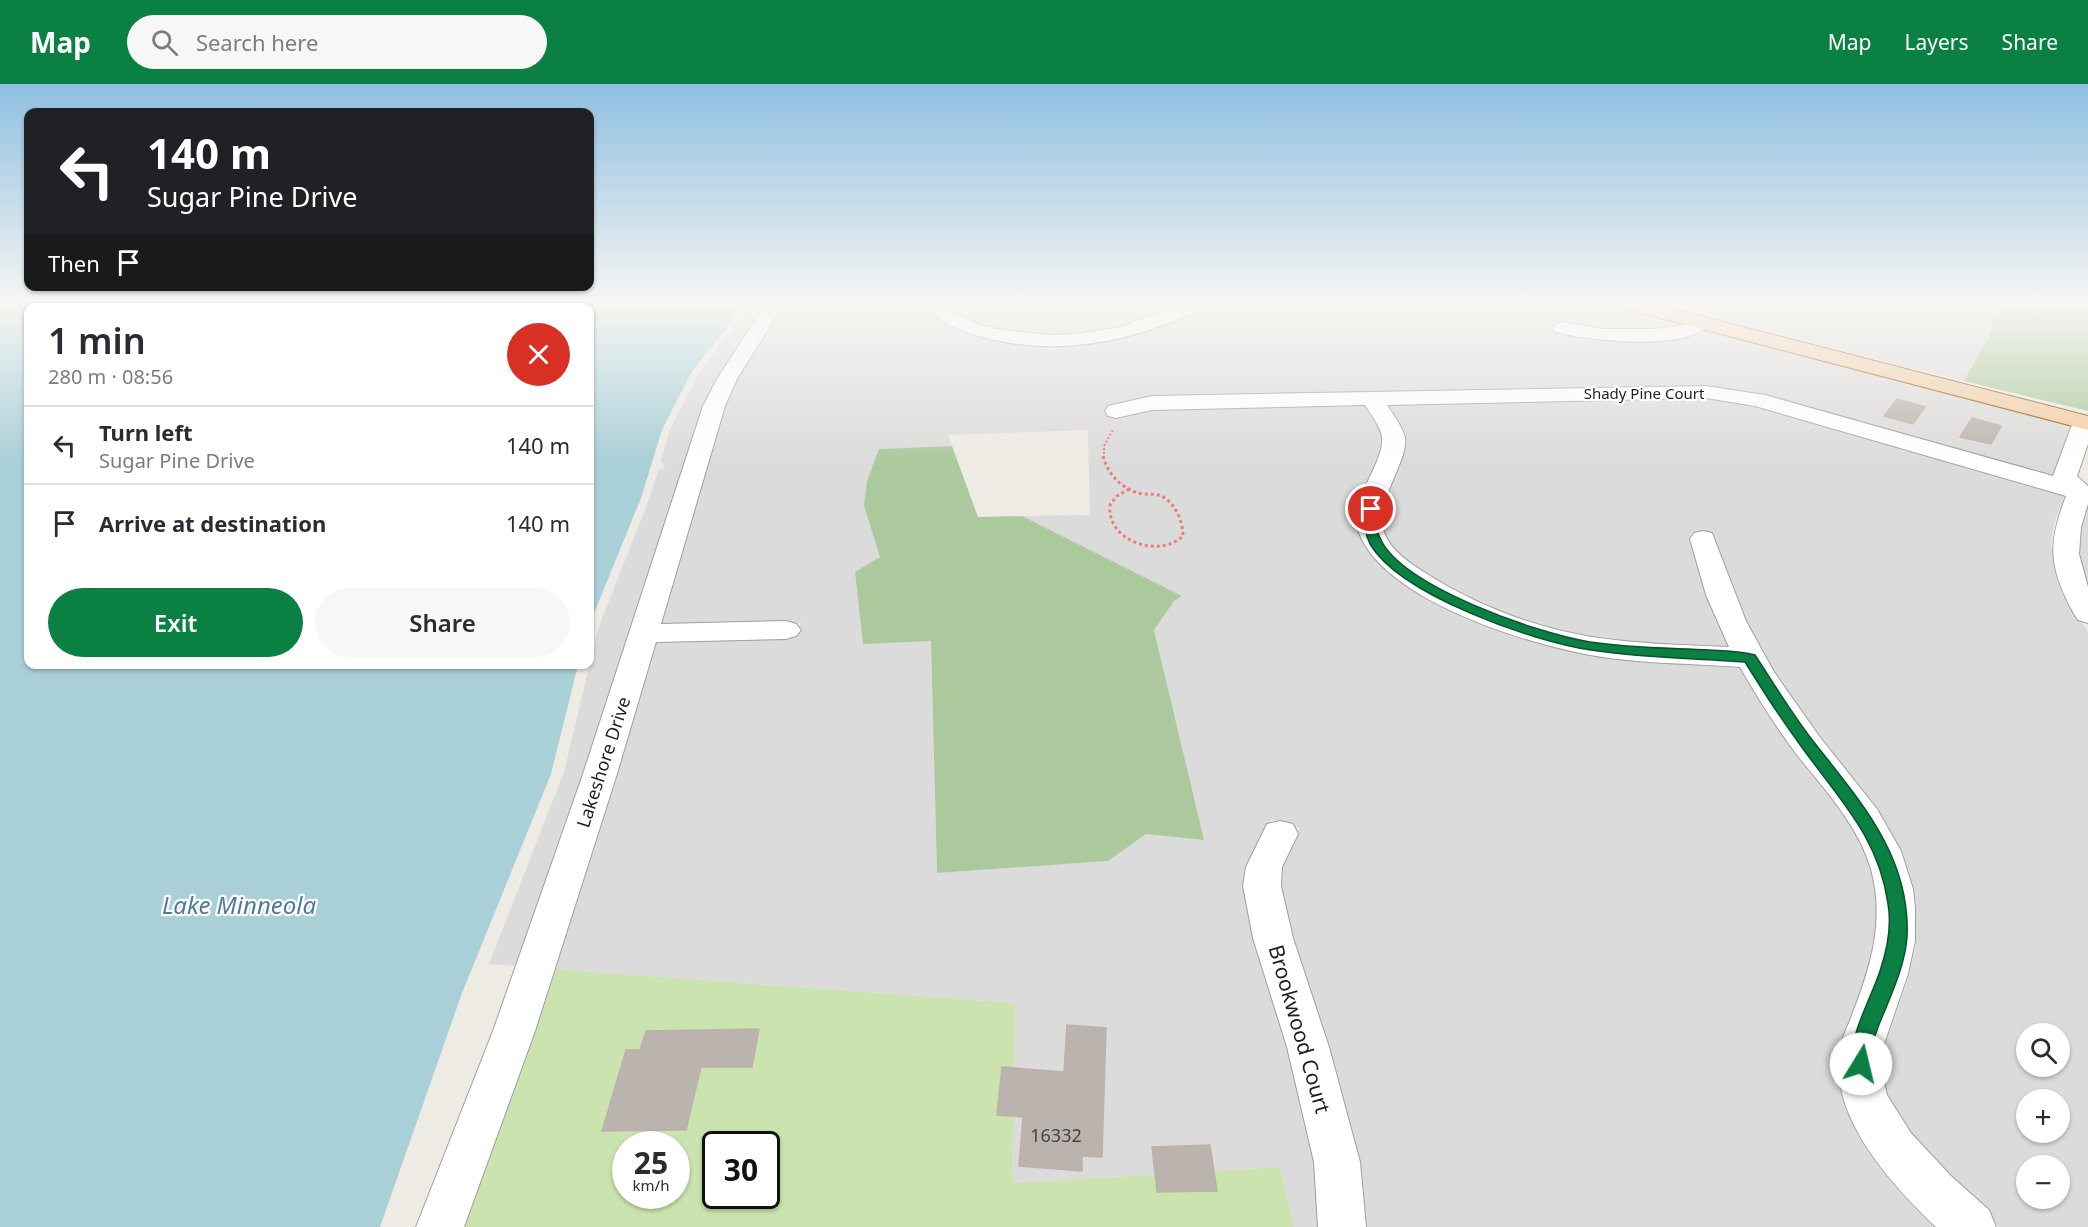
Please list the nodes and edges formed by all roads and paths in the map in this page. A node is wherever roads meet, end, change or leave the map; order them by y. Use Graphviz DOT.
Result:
graph roads {
  1 [pos="742,355"];
  2 [pos="1825,355"];
  3 [pos="1372,398"];
  4 [pos="1114,421"];
  5 [pos="2086,423"];
  6 [pos="2080,458"];
  7 [pos="1130,489"];
  8 [pos="2085,492"];
  9 [pos="1702,539"];
  10 [pos="2088,614"];
  11 [pos="786,630"];
  12 [pos="643,633"];
  13 [pos="1750,658"];
  14 [pos="1280,834"];
  15 [pos="440,1227"];
  16 [pos="1342,1227"];
  17 [pos="1972,1227"];
  1 -- 12 [label="street, Lakeshore Drive"];
  2 -- 5 [label="main road"];
  3 -- 4 [label="street, Shady Pine Court"];
  3 -- 8 [label="street, Shady Pine Court"];
  3 -- 13 [label="street"];
  4 -- 7 [label="path"];
  5 -- 6 [label="street"];
  6 -- 8 [label="street"];
  7 -- 7 [label="path"];
  8 -- 10 [label="street"];
  9 -- 13 [label="street"];
  11 -- 12 [label="street"];
  12 -- 15 [label="street, Lakeshore Drive"];
  13 -- 17 [label="street"];
  14 -- 16 [label="street, Brookwood Court"];
}
